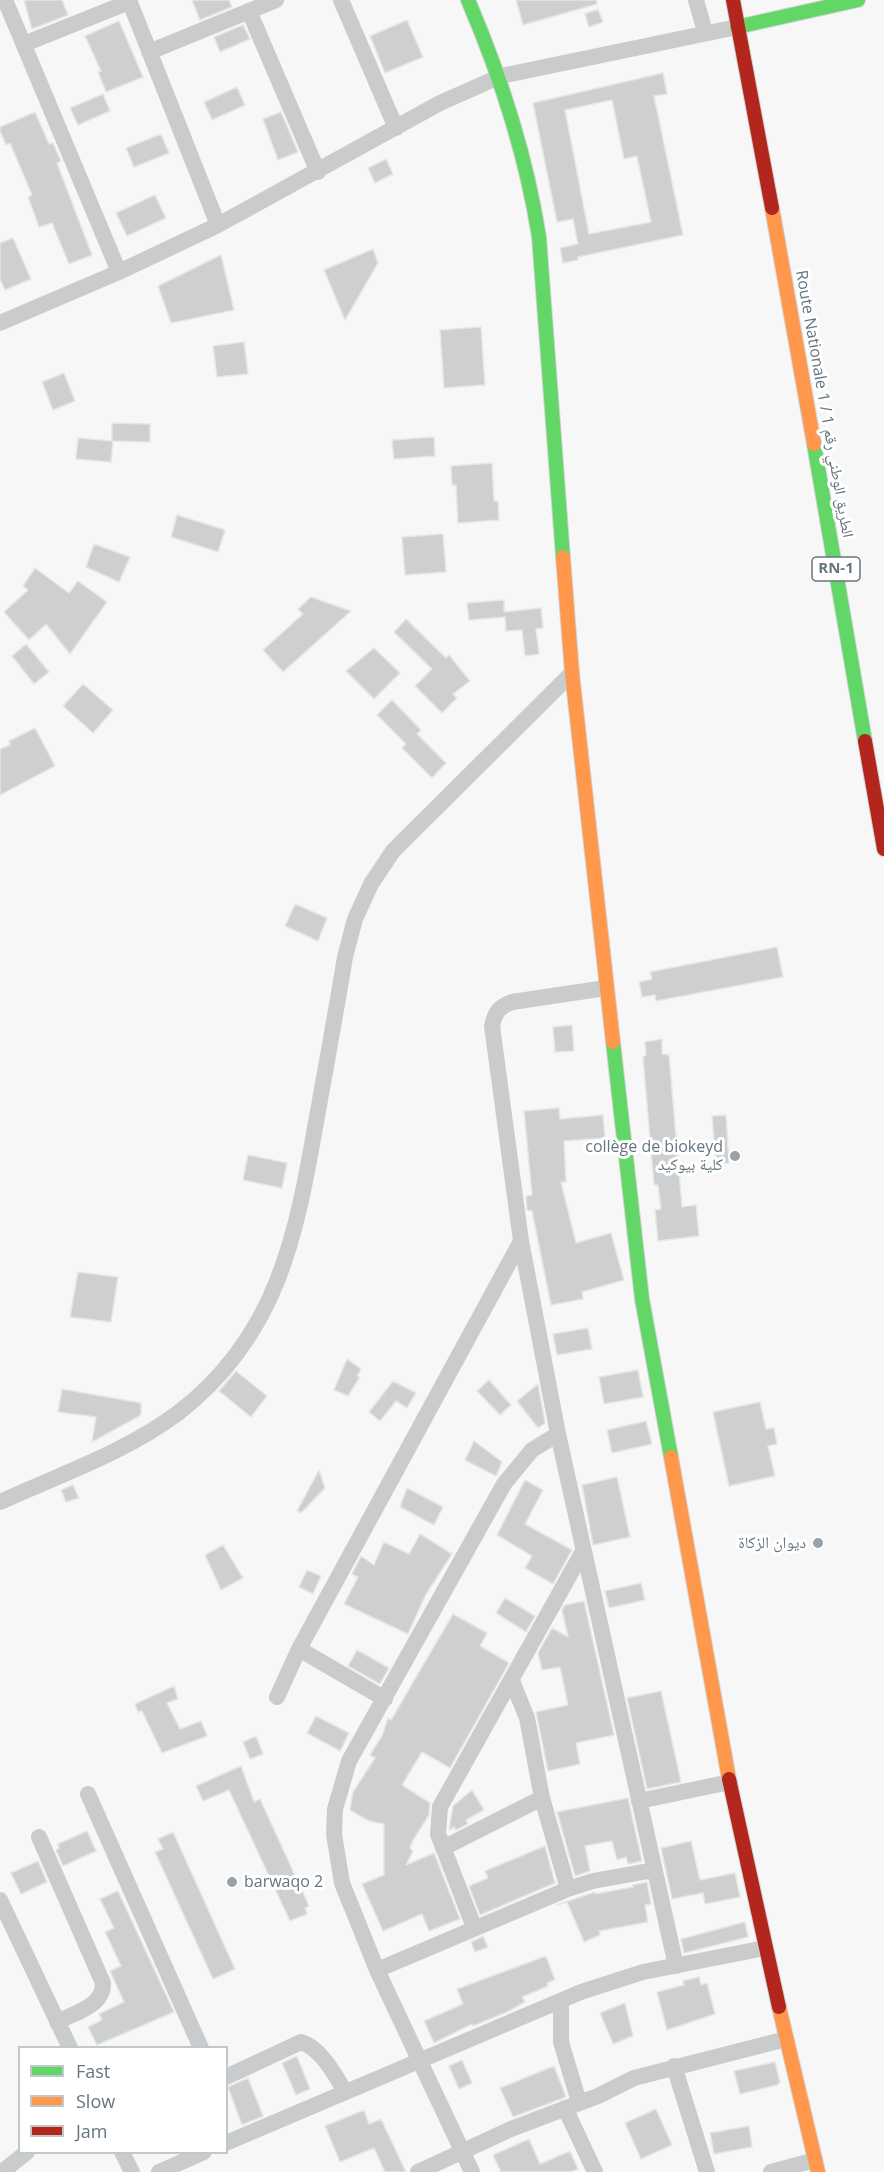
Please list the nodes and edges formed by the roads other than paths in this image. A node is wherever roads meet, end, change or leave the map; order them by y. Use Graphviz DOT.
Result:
graph roads {
  1 [pos="5,0"];
  2 [pos="276,0"];
  3 [pos="341,0"];
  4 [pos="468,0"];
  5 [pos="696,0"];
  6 [pos="733,0"];
  7 [pos="858,0"];
  8 [pos="129,1"];
  9 [pos="249,11"];
  10 [pos="737,27"];
  11 [pos="705,32"];
  12 [pos="24,44"];
  13 [pos="149,52"];
  14 [pos="501,76"];
  15 [pos="396,128"];
  16 [pos="318,172"];
  17 [pos="218,225"];
  18 [pos="118,272"];
  19 [pos="0,323"];
  20 [pos="572,673"];
  21 [pos="876,754"];
  22 [pos="884,849"];
  23 [pos="606,988"];
  24 [pos="521,1241"];
  25 [pos="558,1434"];
  26 [pos="0,1502"];
  27 [pos="582,1553"];
  28 [pos="299,1649"];
  29 [pos="512,1681"];
  30 [pos="277,1697"];
  31 [pos="384,1700"];
  32 [pos="730,1782"];
  33 [pos="88,1794"];
  34 [pos="542,1798"];
  35 [pos="639,1801"];
  36 [pos="39,1837"];
  37 [pos="443,1848"];
  38 [pos="654,1870"];
  39 [pos="568,1889"];
  40 [pos="0,1900"];
  41 [pos="474,1927"];
  42 [pos="765,1948"];
  43 [pos="676,1966"];
  44 [pos="377,1970"];
  45 [pos="561,2001"];
  46 [pos="57,2022"];
  47 [pos="786,2039"];
  48 [pos="69,2046"];
  49 [pos="200,2046"];
  50 [pos="417,2060"];
  51 [pos="674,2066"];
  52 [pos="228,2076"];
  53 [pos="345,2091"];
  54 [pos="572,2105"];
  55 [pos="228,2142"];
  56 [pos="462,2151"];
  57 [pos="24,2154"];
  58 [pos="123,2154"];
  59 [pos="200,2154"];
  60 [pos="816,2166"];
  61 [pos="2,2172"];
  62 [pos="132,2172"];
  63 [pos="159,2172"];
  64 [pos="418,2172"];
  65 [pos="472,2172"];
  66 [pos="595,2172"];
  67 [pos="707,2172"];
  68 [pos="771,2172"];
  1 -- 12 [label="street"];
  2 -- 9 [label="street"];
  3 -- 15 [label="street"];
  4 -- 14 [label="street"];
  5 -- 11 [label="street"];
  6 -- 10 [label="street, Route Nationale 1 / الطريق الوطني رقم 1 / RN-1"];
  7 -- 10 [label="street"];
  8 -- 12 [label="street"];
  8 -- 13 [label="street"];
  9 -- 13 [label="street"];
  9 -- 16 [label="street"];
  10 -- 11 [label="street"];
  10 -- 21 [label="street, Route Nationale 1 / الطريق الوطني رقم 1 / RN-1"];
  11 -- 14 [label="street"];
  12 -- 18 [label="street"];
  13 -- 17 [label="street"];
  14 -- 15 [label="street"];
  14 -- 20 [label="street"];
  15 -- 16 [label="street"];
  16 -- 17 [label="street"];
  17 -- 18 [label="street"];
  18 -- 19 [label="street"];
  20 -- 23 [label="street"];
  20 -- 26 [label="street"];
  21 -- 22 [label="street, Route Nationale 1 / الطريق الوطني رقم 1 / RN-1"];
  23 -- 24 [label="street"];
  23 -- 32 [label="street"];
  24 -- 25 [label="street"];
  24 -- 28 [label="street"];
  25 -- 27 [label="street"];
  25 -- 31 [label="street"];
  27 -- 29 [label="street"];
  27 -- 35 [label="street"];
  28 -- 30 [label="street"];
  28 -- 31 [label="street"];
  29 -- 34 [label="street"];
  29 -- 37 [label="street"];
  31 -- 44 [label="street"];
  32 -- 35 [label="street"];
  32 -- 42 [label="street"];
  33 -- 49 [label="street"];
  34 -- 37 [label="street"];
  34 -- 39 [label="street"];
  35 -- 38 [label="street"];
  36 -- 46 [label="street"];
  37 -- 41 [label="street"];
  38 -- 39 [label="street"];
  38 -- 43 [label="street"];
  39 -- 41 [label="street"];
  40 -- 46 [label="street"];
  41 -- 44 [label="street"];
  42 -- 43 [label="street"];
  42 -- 47 [label="street"];
  43 -- 45 [label="street"];
  44 -- 50 [label="street"];
  45 -- 50 [label="street"];
  45 -- 54 [label="street"];
  46 -- 48 [label="street"];
  47 -- 51 [label="street"];
  47 -- 60 [label="street"];
  50 -- 53 [label="street"];
  50 -- 56 [label="street"];
  51 -- 54 [label="street"];
  51 -- 67 [label="street"];
  52 -- 53 [label="street"];
  53 -- 55 [label="street"];
  54 -- 56 [label="street"];
  54 -- 66 [label="street"];
  56 -- 64 [label="street"];
  56 -- 65 [label="street"];
  57 -- 61 [label="street"];
  58 -- 62 [label="street"];
  59 -- 63 [label="street"];
  60 -- 68 [label="street"];
}
